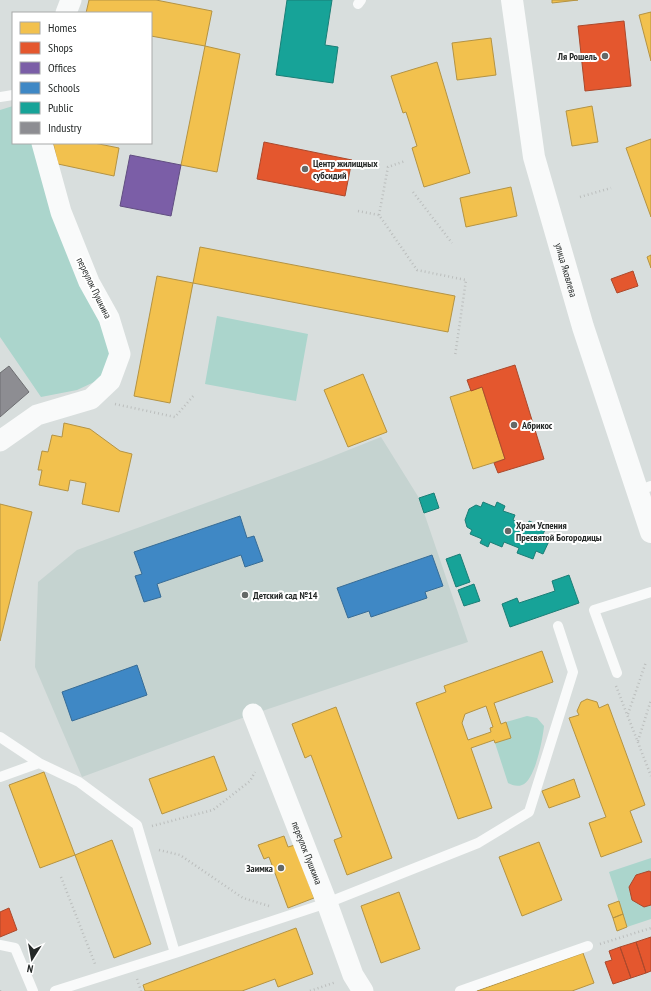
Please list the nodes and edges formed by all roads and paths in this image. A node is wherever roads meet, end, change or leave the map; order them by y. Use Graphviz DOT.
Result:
graph roads {
  1 [pos="71,0"];
  2 [pos="512,0"];
  3 [pos="66,12"];
  4 [pos="12,95"];
  5 [pos="0,98"];
  6 [pos="42,144"];
  7 [pos="404,161"];
  8 [pos="610,188"];
  9 [pos="413,192"];
  10 [pos="580,198"];
  11 [pos="358,211"];
  12 [pos="379,215"];
  13 [pos="452,243"];
  14 [pos="455,356"];
  15 [pos="195,394"];
  16 [pos="91,399"];
  17 [pos="0,441"];
  18 [pos="644,488"];
  19 [pos="651,532"];
  20 [pos="651,592"];
  21 [pos="558,626"];
  22 [pos="646,662"];
  23 [pos="617,673"];
  24 [pos="651,700"];
  25 [pos="253,714"];
  26 [pos="628,715"];
  27 [pos="0,736"];
  28 [pos="638,742"];
  29 [pos="267,750"];
  30 [pos="39,763"];
  31 [pos="651,776"];
  32 [pos="0,777"];
  33 [pos="138,830"];
  34 [pos="143,846"];
  35 [pos="61,877"];
  36 [pos="327,903"];
  37 [pos="293,914"];
  38 [pos="651,928"];
  39 [pos="0,945"];
  40 [pos="588,946"];
  41 [pos="175,953"];
  42 [pos="109,973"];
  43 [pos="358,983"];
  44 [pos="33,991"];
  45 [pos="55,991"];
  46 [pos="310,991"];
  47 [pos="460,991"];
  1 -- 3 [label="street"];
  2 -- 18 [label="main road, улица Яковлева"];
  4 -- 5 [label="lane"];
  6 -- 16 [label="street, переулок Пушкина"];
  7 -- 12 [label="path"];
  8 -- 10 [label="path"];
  9 -- 13 [label="path"];
  11 -- 12 [label="path"];
  12 -- 14 [label="path"];
  15 -- 16 [label="path"];
  16 -- 17 [label="street, переулок Пушкина"];
  18 -- 19 [label="main road, улица Яковлева"];
  20 -- 23 [label="lane"];
  21 -- 36 [label="lane"];
  22 -- 26 [label="path"];
  23 -- 26 [label="path"];
  24 -- 28 [label="path"];
  25 -- 29 [label="street, переулок Пушкина"];
  26 -- 28 [label="path"];
  27 -- 30 [label="lane"];
  28 -- 31 [label="path"];
  29 -- 33 [label="path"];
  29 -- 36 [label="street, переулок Пушкина"];
  30 -- 32 [label="lane"];
  30 -- 33 [label="lane"];
  33 -- 34 [label="lane"];
  34 -- 37 [label="path"];
  34 -- 41 [label="lane"];
  35 -- 42 [label="path"];
  36 -- 37 [label="lane"];
  36 -- 43 [label="street, переулок Пушкина"];
  37 -- 41 [label="lane"];
  38 -- 40 [label="path"];
  39 -- 44 [label="lane"];
  40 -- 47 [label="lane"];
  41 -- 42 [label="lane"];
  42 -- 45 [label="lane"];
  43 -- 46 [label="path"];
}
